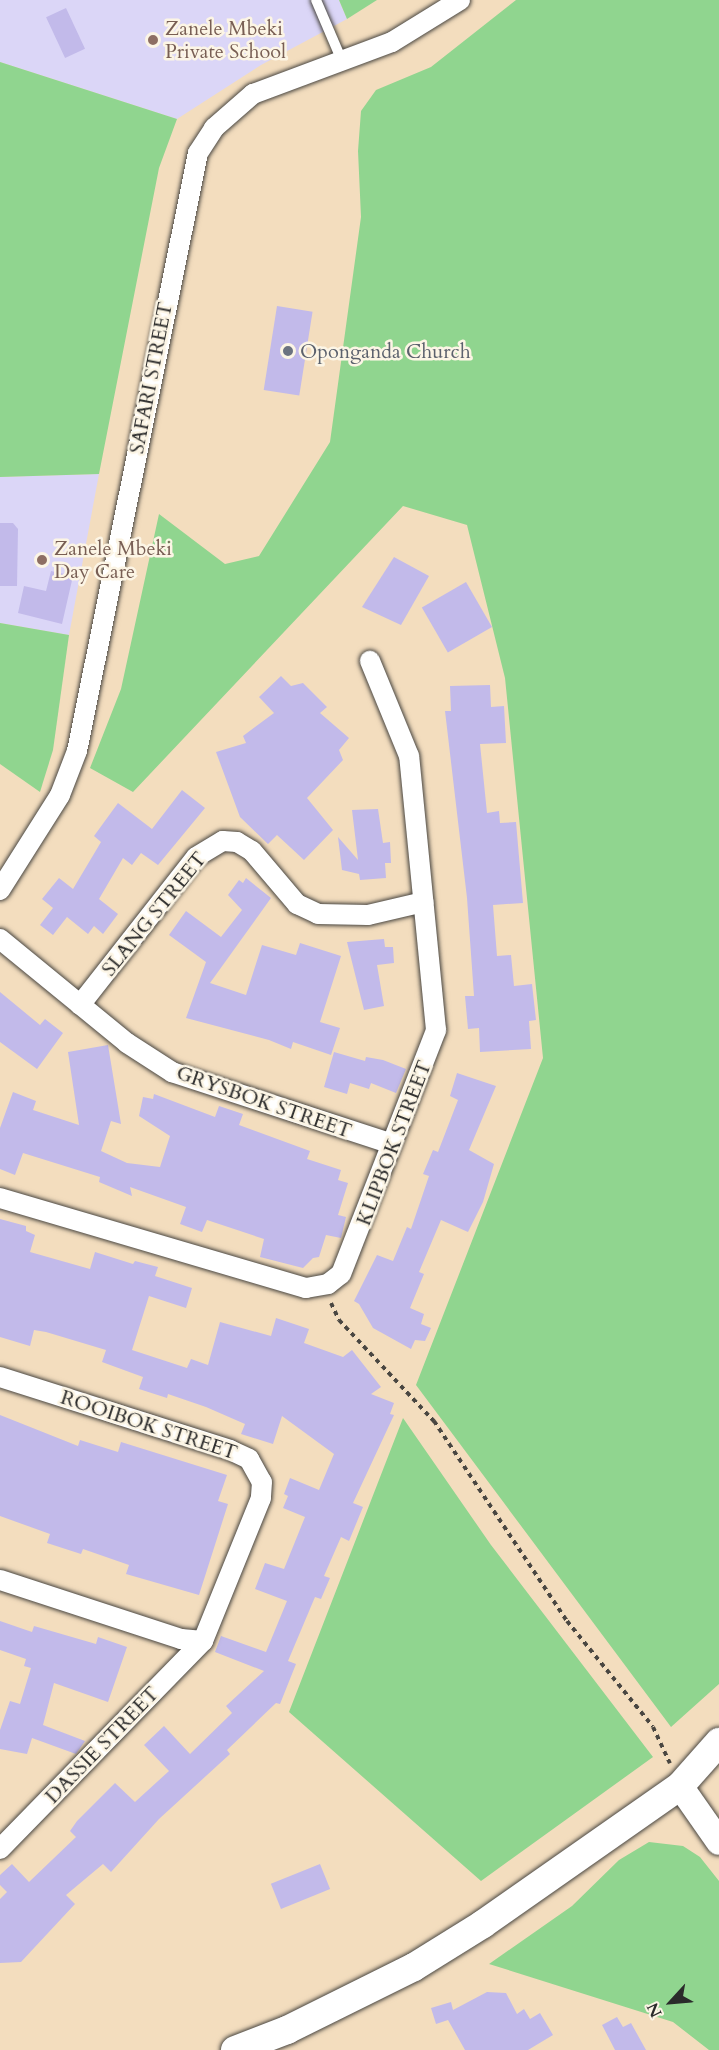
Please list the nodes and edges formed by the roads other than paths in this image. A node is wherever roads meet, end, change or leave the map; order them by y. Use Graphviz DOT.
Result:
graph roads {
  1 [pos="316,0"];
  2 [pos="460,0"];
  3 [pos="342,61"];
  4 [pos="370,661"];
  5 [pos="0,890"];
  6 [pos="424,902"];
  7 [pos="0,939"];
  8 [pos="80,1005"];
  9 [pos="392,1144"];
  10 [pos="0,1197"];
  11 [pos="0,1377"];
  12 [pos="0,1580"];
  13 [pos="203,1641"];
  14 [pos="719,1742"];
  15 [pos="680,1786"];
  16 [pos="719,1842"];
  17 [pos="0,1849"];
  18 [pos="235,2050"];
  1 -- 3 [label="lane"];
  2 -- 3 [label="street, SAFARI STREET"];
  3 -- 5 [label="street, SAFARI STREET"];
  4 -- 6 [label="street, KLIPBOK STREET"];
  6 -- 8 [label="street, SLANG STREET"];
  6 -- 9 [label="street, KLIPBOK STREET"];
  7 -- 8 [label="street, GRYSBOK STREET"];
  8 -- 9 [label="street, GRYSBOK STREET"];
  9 -- 10 [label="street, KLIPBOK STREET"];
  11 -- 13 [label="street, ROOIBOK STREET"];
  12 -- 13 [label="street"];
  13 -- 17 [label="street, DASSIE STREET"];
  14 -- 15 [label="main road"];
  15 -- 16 [label="street"];
  15 -- 18 [label="main road"];
}
